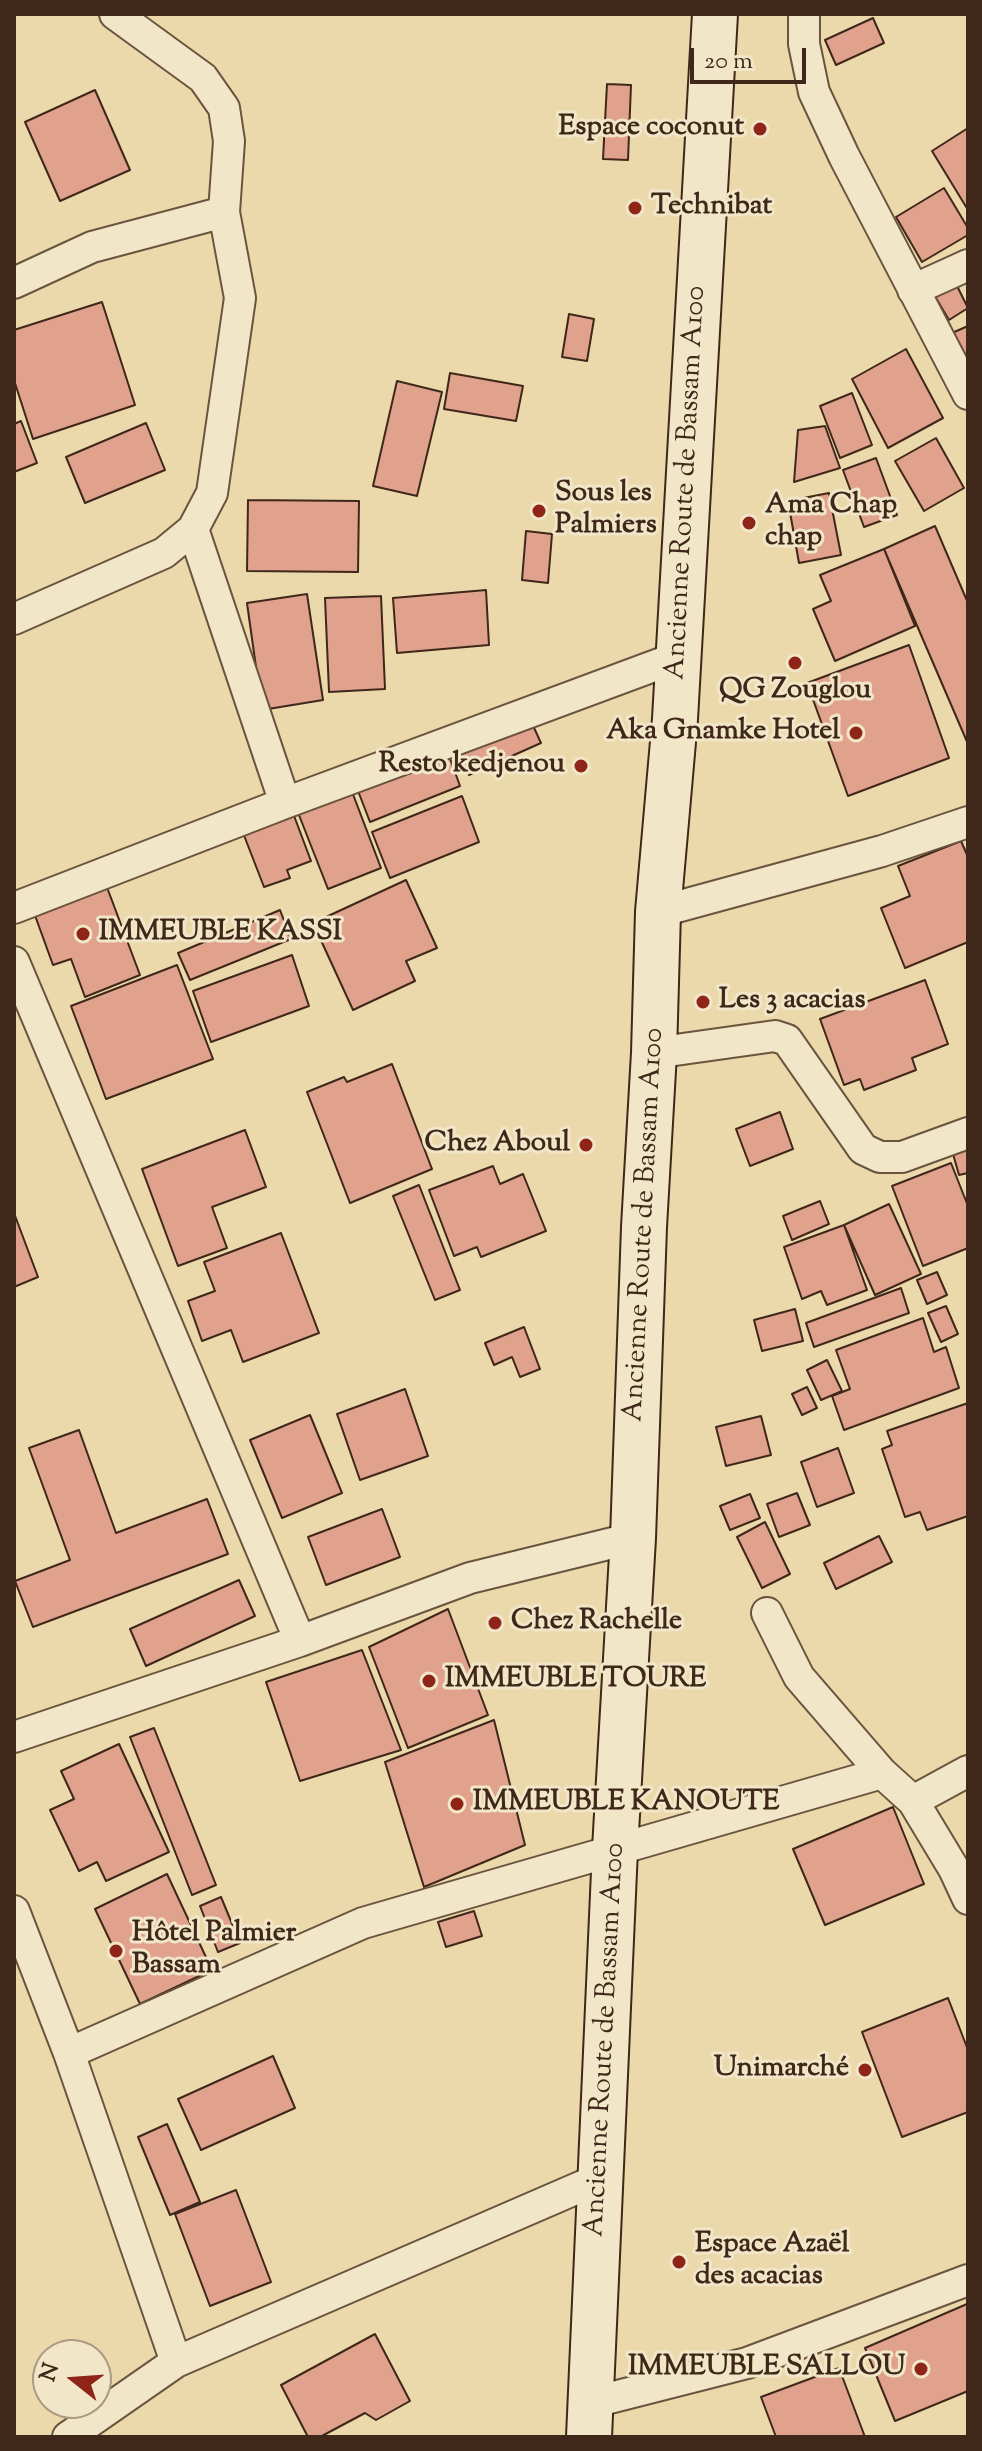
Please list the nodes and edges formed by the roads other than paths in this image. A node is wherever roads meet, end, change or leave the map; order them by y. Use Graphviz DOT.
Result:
graph roads {
  1 [pos="115,14"];
  2 [pos="715,14"];
  3 [pos="804,14"];
  4 [pos="224,212"];
  5 [pos="968,265"];
  6 [pos="14,283"];
  7 [pos="913,290"];
  8 [pos="968,394"];
  9 [pos="193,529"];
  10 [pos="14,619"];
  11 [pos="678,657"];
  12 [pos="285,803"];
  13 [pos="968,822"];
  14 [pos="14,908"];
  15 [pos="658,912"];
  16 [pos="14,962"];
  17 [pos="654,1053"];
  18 [pos="968,1133"];
  19 [pos="633,1538"];
  20 [pos="767,1613"];
  21 [pos="300,1641"];
  22 [pos="14,1737"];
  23 [pos="968,1771"];
  24 [pos="882,1773"];
  25 [pos="913,1801"];
  26 [pos="615,1849"];
  27 [pos="968,1899"];
  28 [pos="14,1911"];
  29 [pos="69,2053"];
  30 [pos="601,2178"];
  31 [pos="968,2280"];
  32 [pos="176,2362"];
  33 [pos="589,2420"];
  34 [pos="68,2437"];
  1 -- 4 [label="street"];
  2 -- 11 [label="main road, Ancienne Route de Bassam A100"];
  3 -- 7 [label="street"];
  4 -- 6 [label="street"];
  4 -- 9 [label="street"];
  5 -- 7 [label="street"];
  7 -- 8 [label="street"];
  9 -- 10 [label="street"];
  9 -- 12 [label="street"];
  11 -- 12 [label="street"];
  11 -- 15 [label="main road, Ancienne Route de Bassam A100"];
  12 -- 14 [label="street"];
  13 -- 15 [label="street"];
  15 -- 17 [label="main road, Ancienne Route de Bassam A100"];
  16 -- 21 [label="street"];
  17 -- 18 [label="street"];
  17 -- 19 [label="main road, Ancienne Route de Bassam A100"];
  19 -- 21 [label="street"];
  19 -- 26 [label="main road, Ancienne Route de Bassam A100"];
  20 -- 24 [label="street"];
  21 -- 22 [label="street"];
  23 -- 25 [label="street"];
  24 -- 25 [label="street"];
  24 -- 26 [label="street"];
  25 -- 27 [label="street"];
  26 -- 29 [label="street"];
  26 -- 30 [label="main road, Ancienne Route de Bassam A100"];
  28 -- 29 [label="street"];
  29 -- 32 [label="street"];
  30 -- 32 [label="street"];
  30 -- 33 [label="main road, Ancienne Route de Bassam A100"];
  31 -- 33 [label="street"];
  32 -- 34 [label="street"];
}
